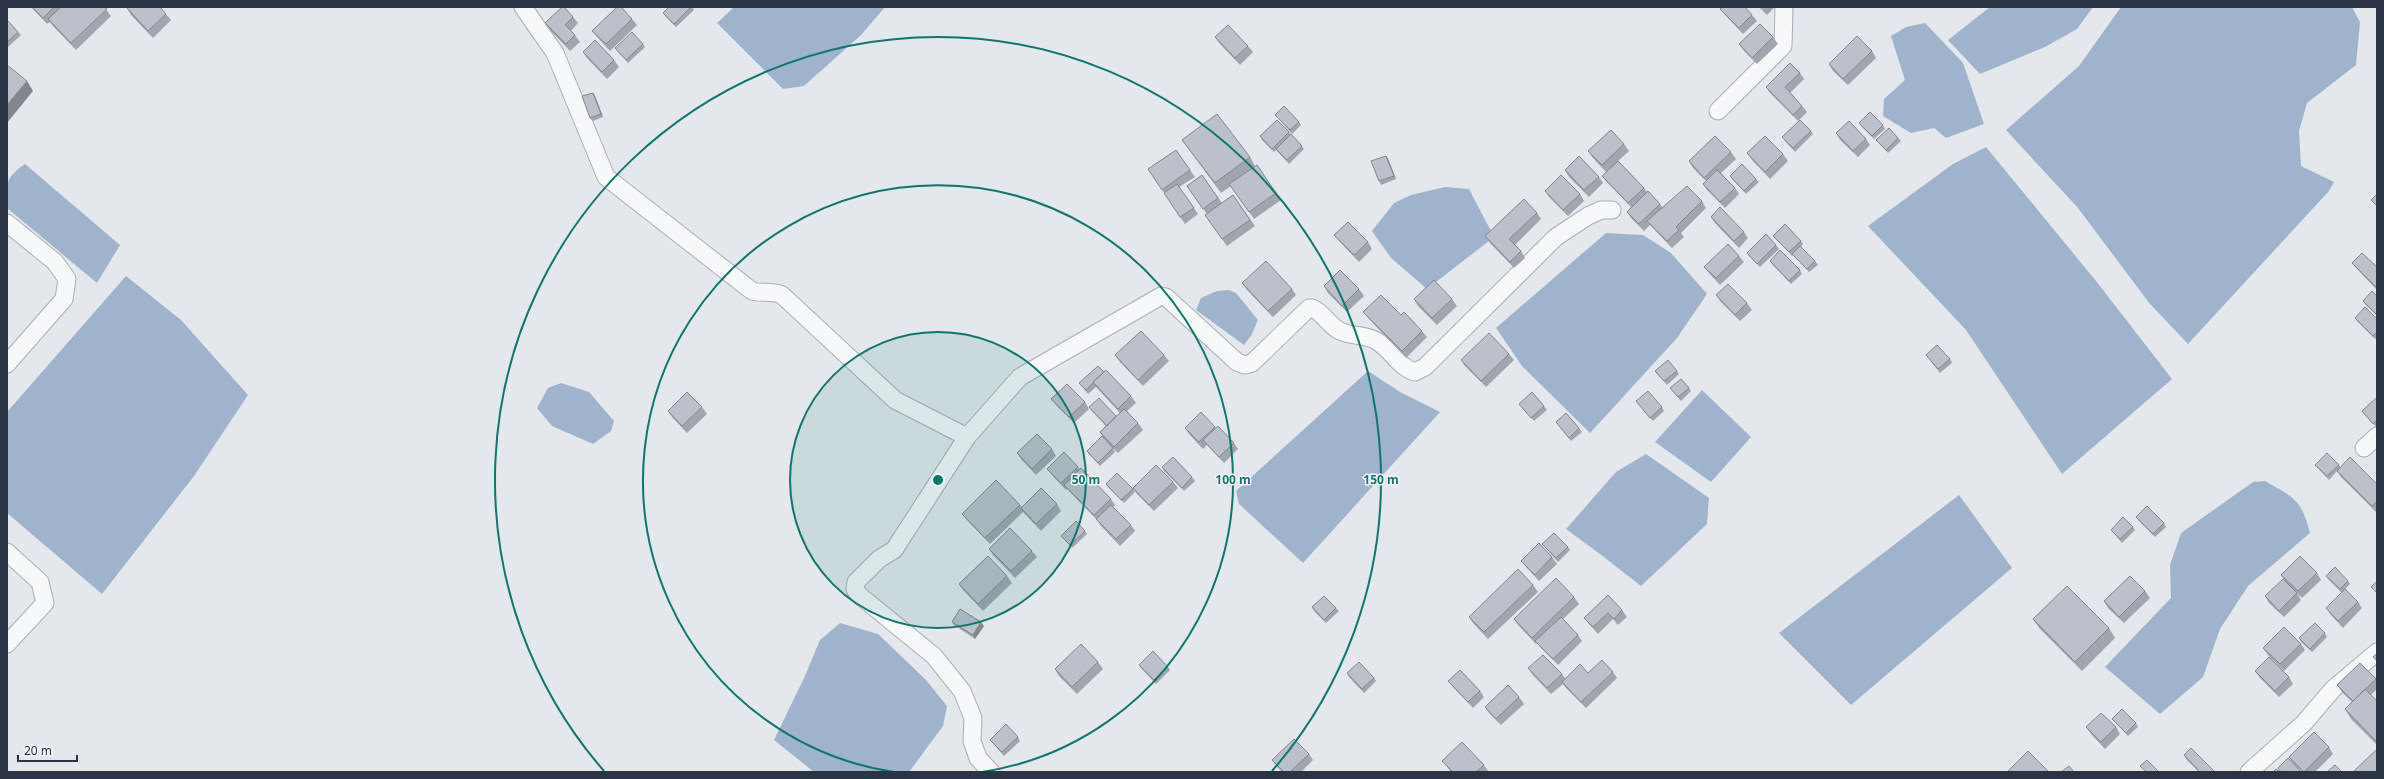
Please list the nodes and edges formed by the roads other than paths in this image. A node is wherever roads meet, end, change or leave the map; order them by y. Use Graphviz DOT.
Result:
graph roads {
  1 [pos="523,7"];
  2 [pos="1784,7"];
  3 [pos="1718,110"];
  4 [pos="1612,210"];
  5 [pos="7,223"];
  6 [pos="7,364"];
  7 [pos="2377,436"];
  8 [pos="967,437"];
  9 [pos="2364,448"];
  10 [pos="7,552"];
  11 [pos="7,644"];
  12 [pos="2377,652"];
  13 [pos="991,772"];
  14 [pos="2250,772"];
  1 -- 8 [label="street"];
  2 -- 3 [label="street"];
  4 -- 8 [label="street"];
  5 -- 6 [label="street"];
  7 -- 9 [label="street"];
  8 -- 13 [label="street"];
  10 -- 11 [label="street"];
  12 -- 14 [label="street"];
}
